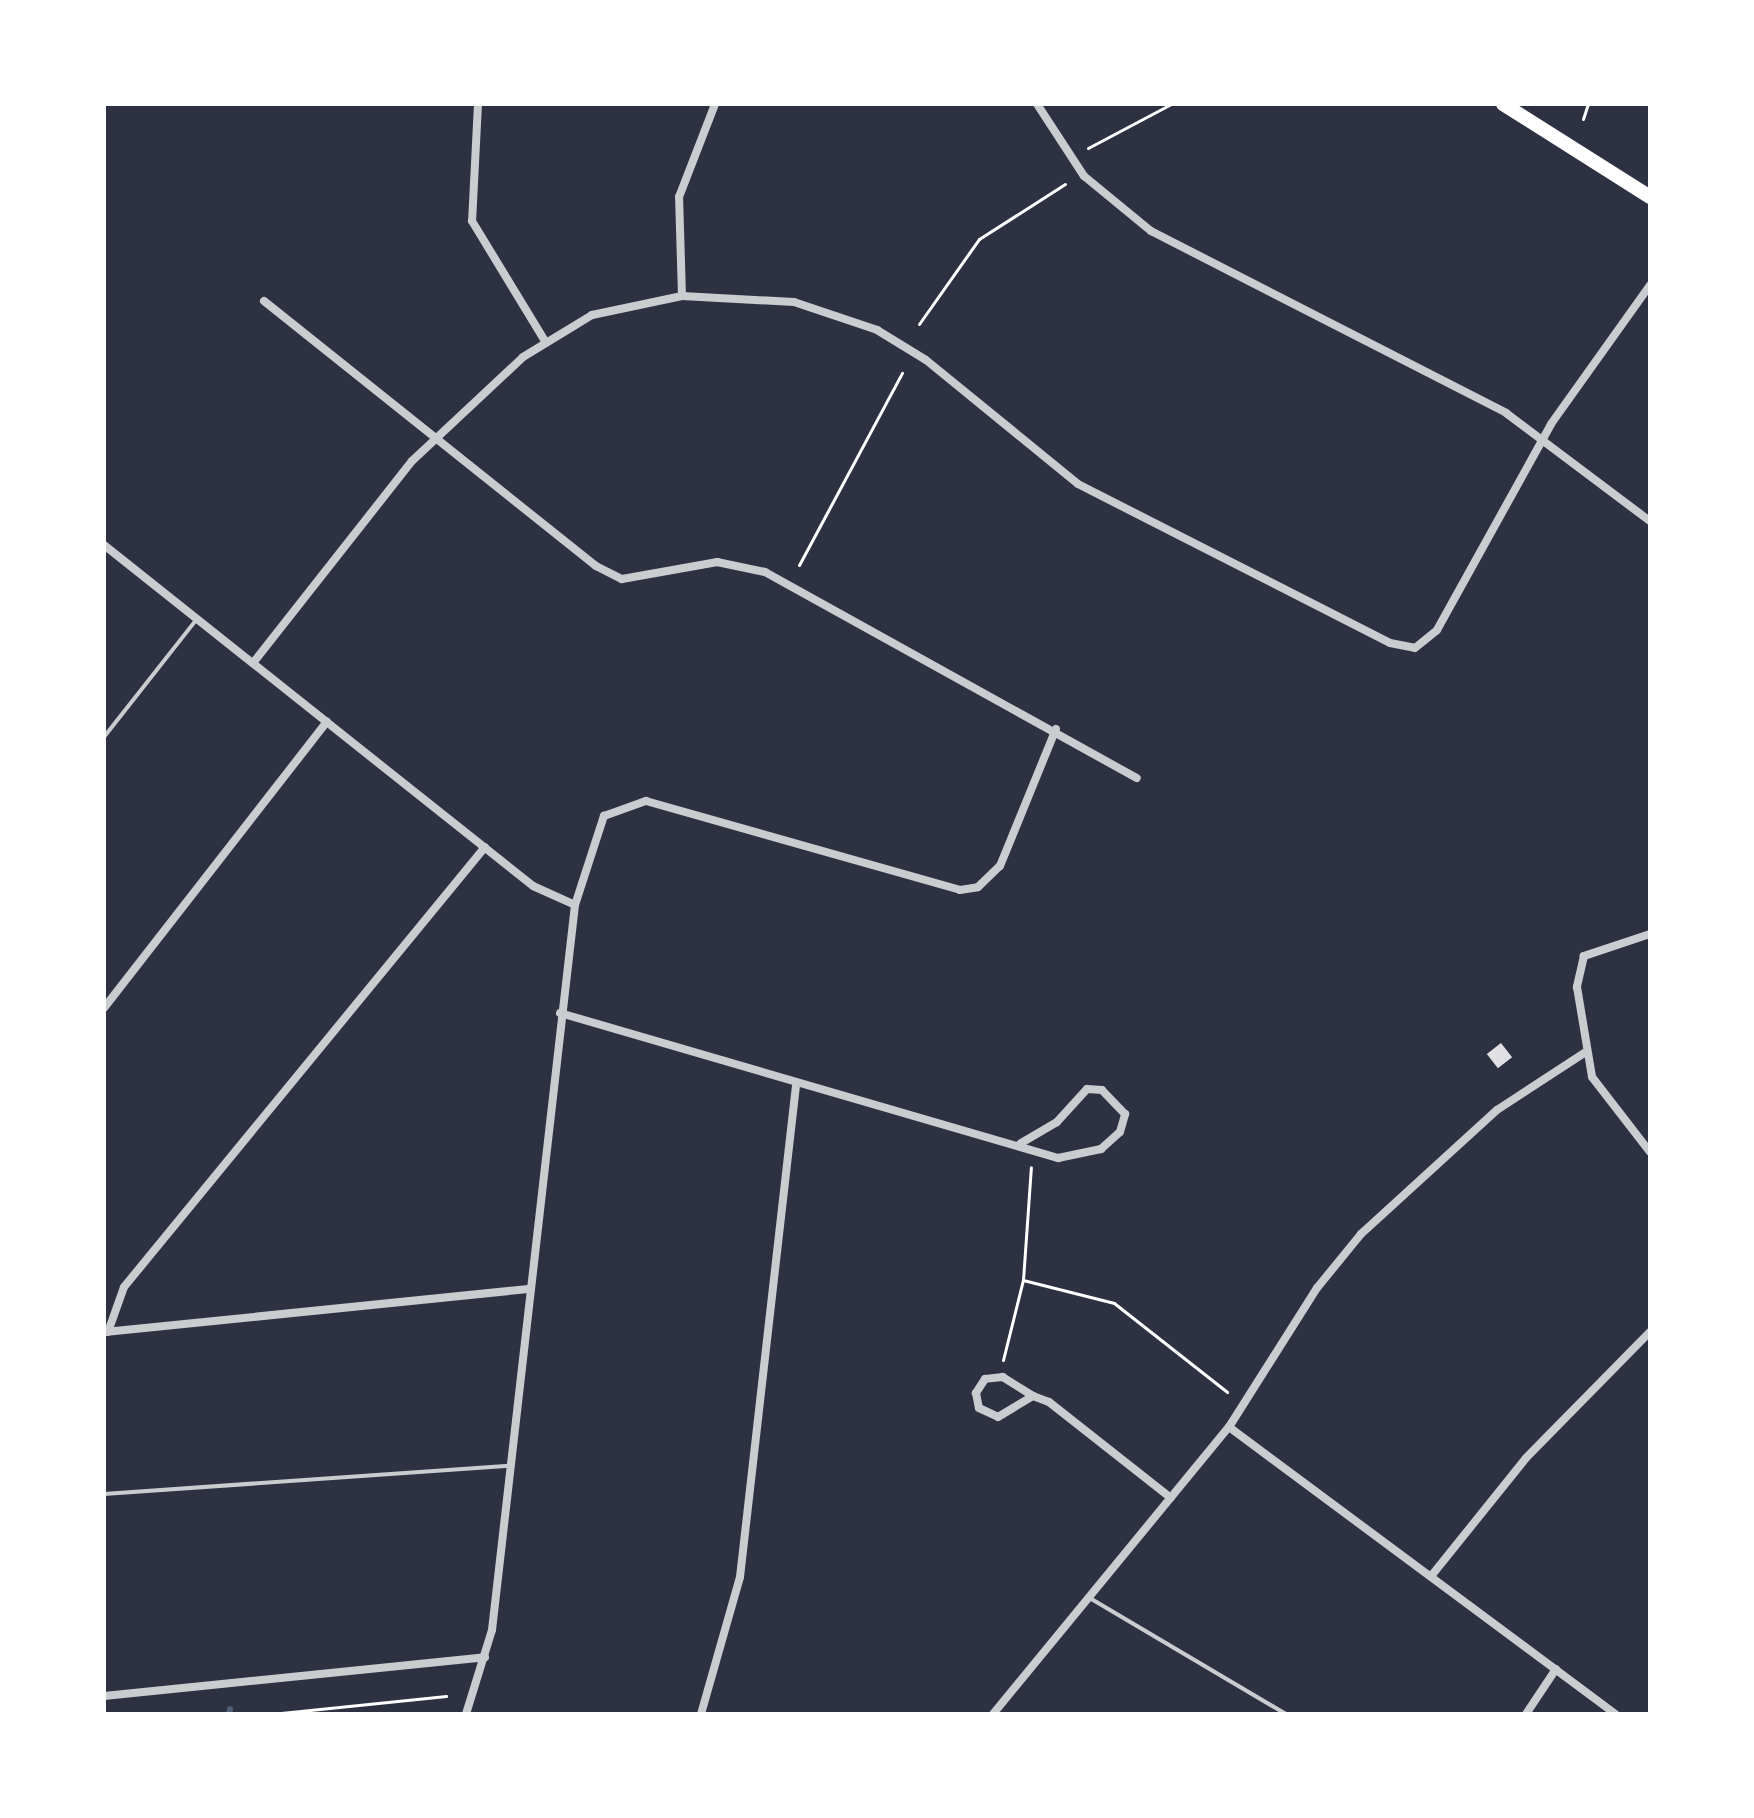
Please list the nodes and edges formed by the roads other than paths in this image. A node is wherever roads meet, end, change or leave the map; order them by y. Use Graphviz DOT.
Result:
graph roads {
  1 [pos="478,104"];
  2 [pos="715,104"];
  3 [pos="1037,104"];
  4 [pos="1503,104"];
  5 [pos="1650,197"];
  6 [pos="1650,285"];
  7 [pos="682,296"];
  8 [pos="264,301"];
  9 [pos="545,341"];
  10 [pos="1544,436"];
  11 [pos="435,437"];
  12 [pos="1650,521"];
  13 [pos="105,547"];
  14 [pos="197,619"];
  15 [pos="253,663"];
  16 [pos="327,722"];
  17 [pos="1056,729"];
  18 [pos="104,737"];
  19 [pos="1137,778"];
  20 [pos="485,847"];
  21 [pos="575,905"];
  22 [pos="1650,934"];
  23 [pos="104,1008"];
  24 [pos="560,1013"];
  25 [pos="1584,1053"];
  26 [pos="796,1082"];
  27 [pos="1021,1143"];
  28 [pos="1650,1152"];
  29 [pos="531,1289"];
  30 [pos="106,1332"];
  31 [pos="1650,1332"];
  32 [pos="1033,1396"];
  33 [pos="1229,1427"];
  34 [pos="512,1466"];
  35 [pos="104,1494"];
  36 [pos="1171,1498"];
  37 [pos="1432,1575"];
  38 [pos="1087,1597"];
  39 [pos="485,1657"];
  40 [pos="1556,1669"];
  41 [pos="104,1696"];
  42 [pos="466,1714"];
  43 [pos="701,1714"];
  44 [pos="993,1714"];
  45 [pos="1286,1714"];
  46 [pos="1526,1714"];
  47 [pos="1616,1714"];
  1 -- 9 [label="street"];
  2 -- 7 [label="street"];
  3 -- 10 [label="street"];
  4 -- 5 [label="highway"];
  6 -- 10 [label="street"];
  7 -- 9 [label="street"];
  7 -- 10 [label="street"];
  8 -- 11 [label="street"];
  9 -- 11 [label="street"];
  10 -- 12 [label="street"];
  11 -- 15 [label="street"];
  11 -- 17 [label="street"];
  13 -- 14 [label="street"];
  14 -- 15 [label="street"];
  14 -- 18 [label="lane"];
  15 -- 16 [label="street"];
  16 -- 20 [label="street"];
  16 -- 23 [label="street"];
  17 -- 19 [label="street"];
  17 -- 21 [label="street"];
  20 -- 21 [label="street"];
  20 -- 30 [label="street"];
  21 -- 24 [label="street"];
  22 -- 25 [label="street"];
  24 -- 26 [label="street"];
  24 -- 29 [label="street"];
  25 -- 28 [label="street"];
  25 -- 33 [label="street"];
  26 -- 27 [label="street"];
  26 -- 43 [label="street"];
  27 -- 27 [label="street"];
  29 -- 30 [label="street"];
  29 -- 34 [label="street"];
  31 -- 37 [label="street"];
  32 -- 32 [label="street"];
  32 -- 36 [label="street"];
  33 -- 36 [label="street"];
  33 -- 37 [label="street"];
  34 -- 35 [label="lane"];
  34 -- 39 [label="street"];
  36 -- 38 [label="street"];
  37 -- 40 [label="street"];
  38 -- 44 [label="street"];
  38 -- 45 [label="lane"];
  39 -- 41 [label="street"];
  39 -- 42 [label="street"];
  40 -- 46 [label="street"];
  40 -- 47 [label="street"];
}
